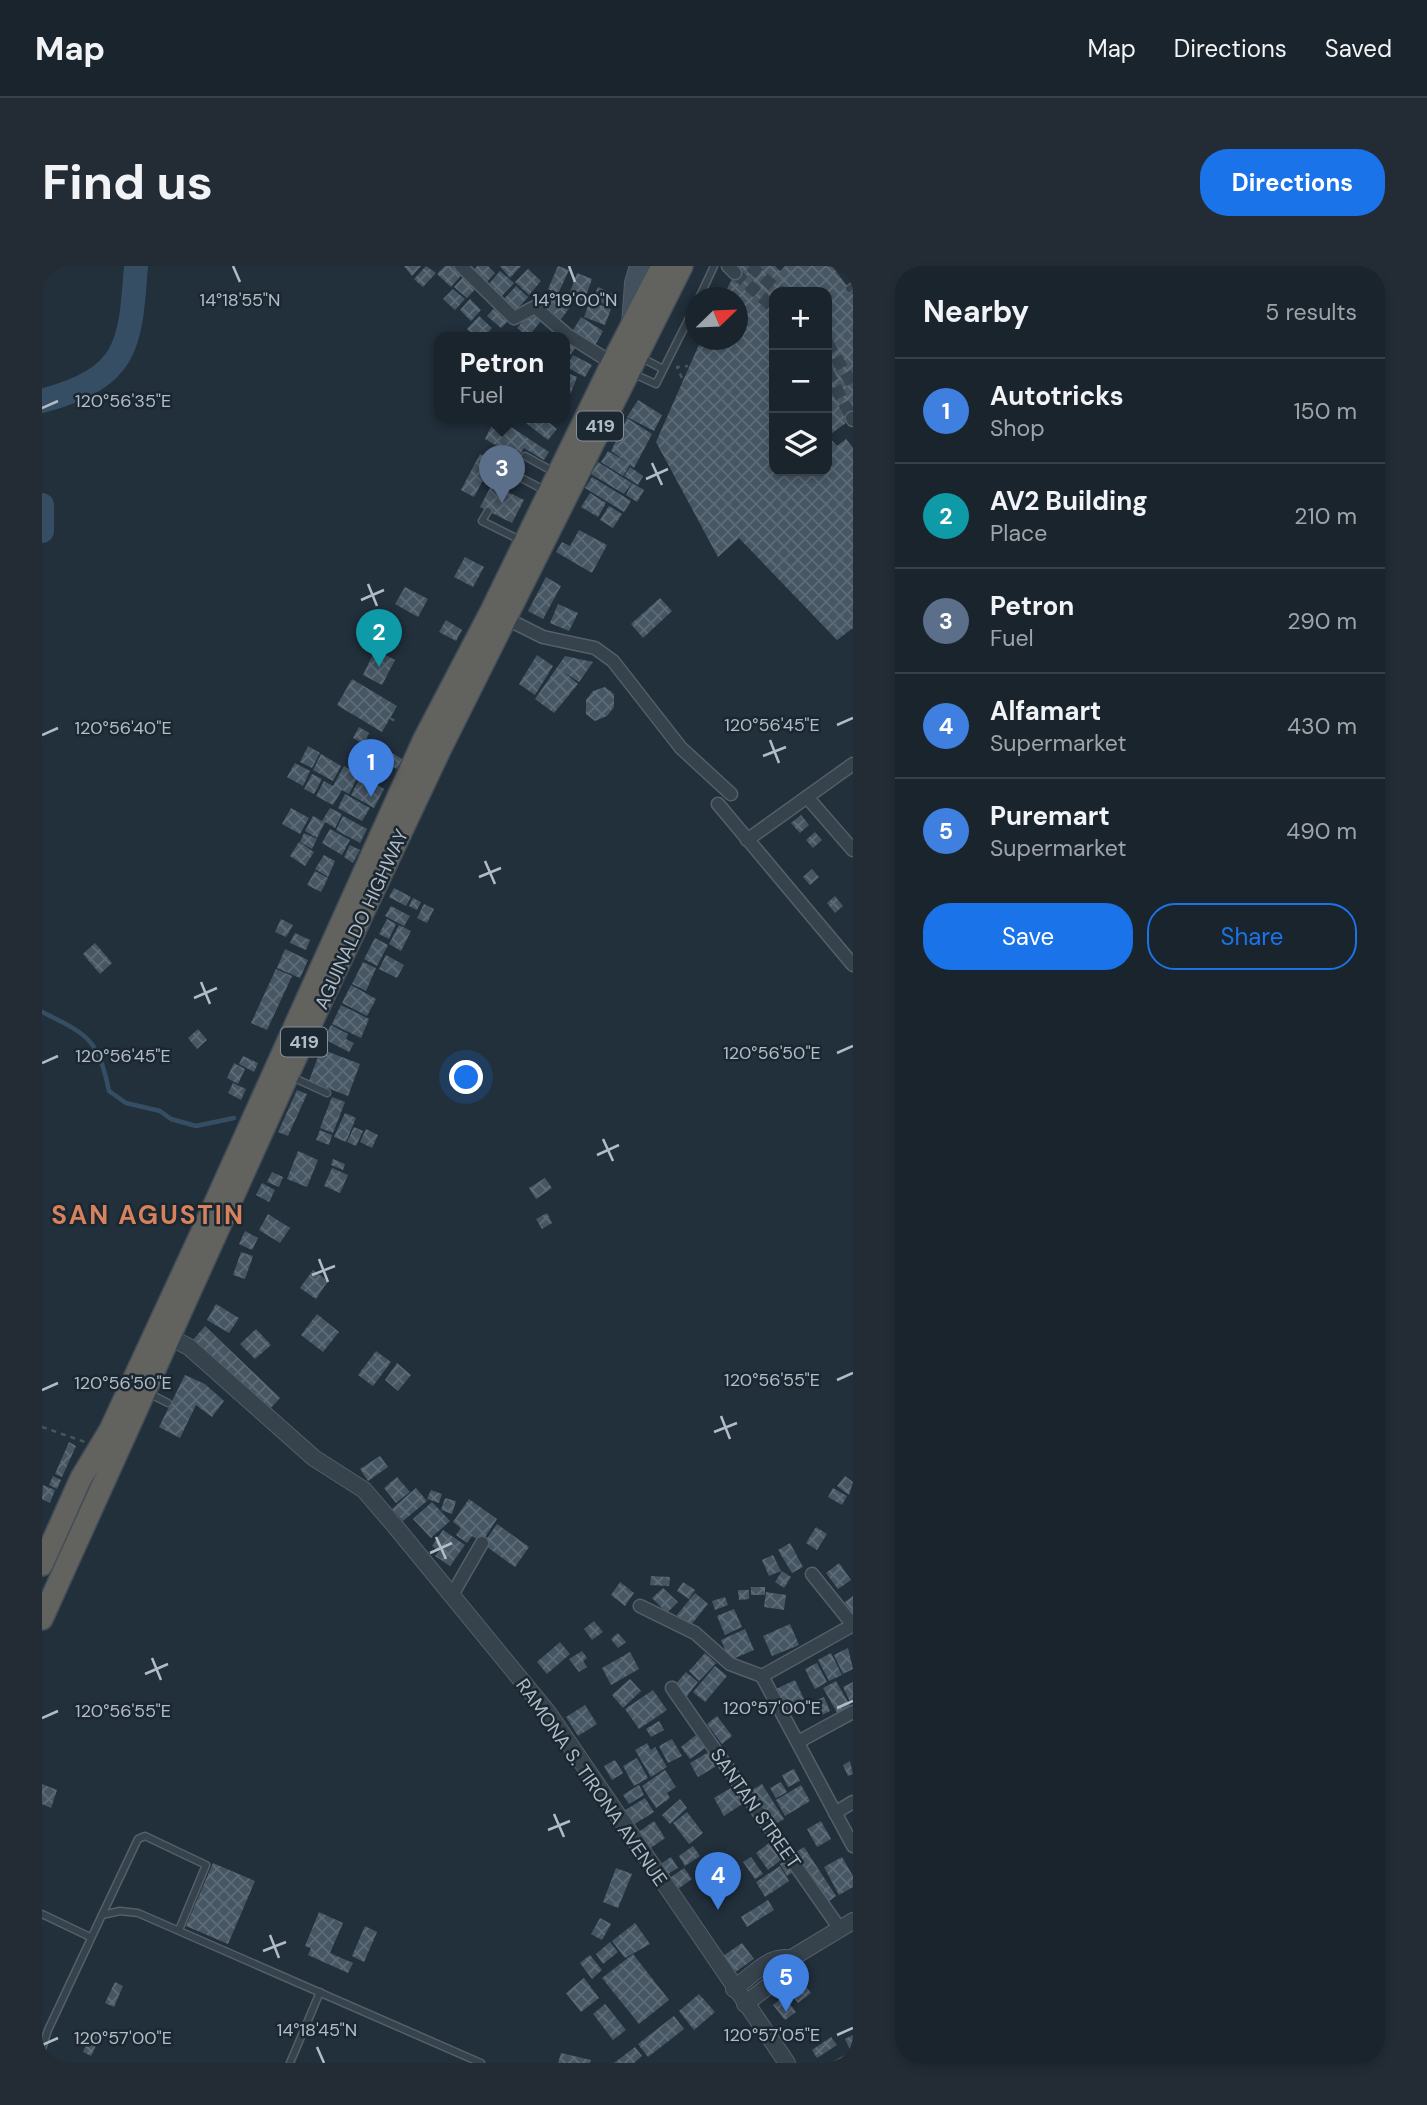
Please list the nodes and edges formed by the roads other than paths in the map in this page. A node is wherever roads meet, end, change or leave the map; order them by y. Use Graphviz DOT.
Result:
graph roads {
  1 [pos="461,266"];
  2 [pos="639,266"];
  3 [pos="662,266"];
  4 [pos="682,266"];
  5 [pos="715,266"];
  6 [pos="704,287"];
  7 [pos="685,324"];
  8 [pos="630,328"];
  9 [pos="564,332"];
  10 [pos="570,336"];
  11 [pos="625,363"];
  12 [pos="663,369"];
  13 [pos="525,456"];
  14 [pos="560,487"];
  15 [pos="499,488"];
  16 [pos="488,511"];
  17 [pos="524,542"];
  18 [pos="499,615"];
  19 [pos="853,764"];
  20 [pos="731,794"];
  21 [pos="807,797"];
  22 [pos="718,804"];
  23 [pos="747,839"];
  24 [pos="853,850"];
  25 [pos="853,965"];
  26 [pos="282,1072"];
  27 [pos="327,1093"];
  28 [pos="162,1333"];
  29 [pos="145,1391"];
  30 [pos="168,1403"];
  31 [pos="482,1543"];
  32 [pos="42,1565"];
  33 [pos="811,1574"];
  34 [pos="452,1595"];
  35 [pos="640,1606"];
  36 [pos="42,1619"];
  37 [pos="853,1625"];
  38 [pos="762,1675"];
  39 [pos="672,1688"];
  40 [pos="853,1712"];
  41 [pos="797,1742"];
  42 [pos="853,1802"];
  43 [pos="835,1813"];
  44 [pos="853,1846"];
  45 [pos="42,1913"];
  46 [pos="102,1916"];
  47 [pos="846,1925"];
  48 [pos="179,1930"];
  49 [pos="90,1937"];
  50 [pos="790,1959"];
  51 [pos="734,1989"];
  52 [pos="320,1992"];
  53 [pos="745,2004"];
  54 [pos="42,2049"];
  55 [pos="290,2063"];
  56 [pos="481,2063"];
  57 [pos="787,2063"];
  1 -- 9 [label="street"];
  2 -- 8 [label="main road"];
  3 -- 8 [label="highway, AGUINALDO HIGHWAY / 419"];
  4 -- 11 [label="highway, AGUINALDO HIGHWAY / 419"];
  5 -- 6 [label="lane"];
  7 -- 12 [label="lane"];
  8 -- 11 [label="highway, AGUINALDO HIGHWAY / 419"];
  10 -- 11 [label="street"];
  11 -- 12 [label="lane"];
  11 -- 12 [label="lane"];
  11 -- 14 [label="highway, AGUINALDO HIGHWAY / 419"];
  13 -- 14 [label="lane"];
  14 -- 15 [label="lane"];
  14 -- 17 [label="highway, AGUINALDO HIGHWAY / 419"];
  14 -- 18 [label="highway, AGUINALDO HIGHWAY / 419"];
  16 -- 17 [label="lane"];
  17 -- 18 [label="highway, AGUINALDO HIGHWAY / 419"];
  18 -- 20 [label="street"];
  18 -- 26 [label="highway, AGUINALDO HIGHWAY / 419"];
  19 -- 21 [label="street"];
  21 -- 23 [label="street"];
  21 -- 24 [label="street"];
  22 -- 23 [label="street"];
  23 -- 25 [label="street"];
  26 -- 27 [label="lane"];
  26 -- 28 [label="highway, AGUINALDO HIGHWAY / 419"];
  28 -- 29 [label="highway, AGUINALDO HIGHWAY / 419"];
  28 -- 32 [label="highway, AGUINALDO HIGHWAY / 419"];
  28 -- 34 [label="street, RAMONA S. TIRONA AVENUE"];
  29 -- 30 [label="lane"];
  29 -- 36 [label="highway, AGUINALDO HIGHWAY / 419"];
  31 -- 34 [label="street"];
  33 -- 37 [label="street"];
  34 -- 51 [label="street, RAMONA S. TIRONA AVENUE"];
  35 -- 38 [label="street"];
  37 -- 38 [label="street"];
  38 -- 41 [label="street"];
  39 -- 47 [label="street, SANTAN STREET"];
  40 -- 41 [label="street"];
  41 -- 43 [label="street"];
  42 -- 43 [label="street"];
  43 -- 44 [label="street"];
  45 -- 49 [label="lane"];
  46 -- 48 [label="lane"];
  46 -- 48 [label="lane"];
  46 -- 49 [label="lane"];
  47 -- 50 [label="street"];
  48 -- 52 [label="lane"];
  49 -- 54 [label="lane"];
  50 -- 51 [label="street"];
  50 -- 53 [label="street"];
  51 -- 53 [label="street, RAMONA S. TIRONA AVENUE"];
  52 -- 55 [label="lane"];
  52 -- 56 [label="lane"];
  53 -- 57 [label="street, RAMONA S. TIRONA AVENUE"];
}
